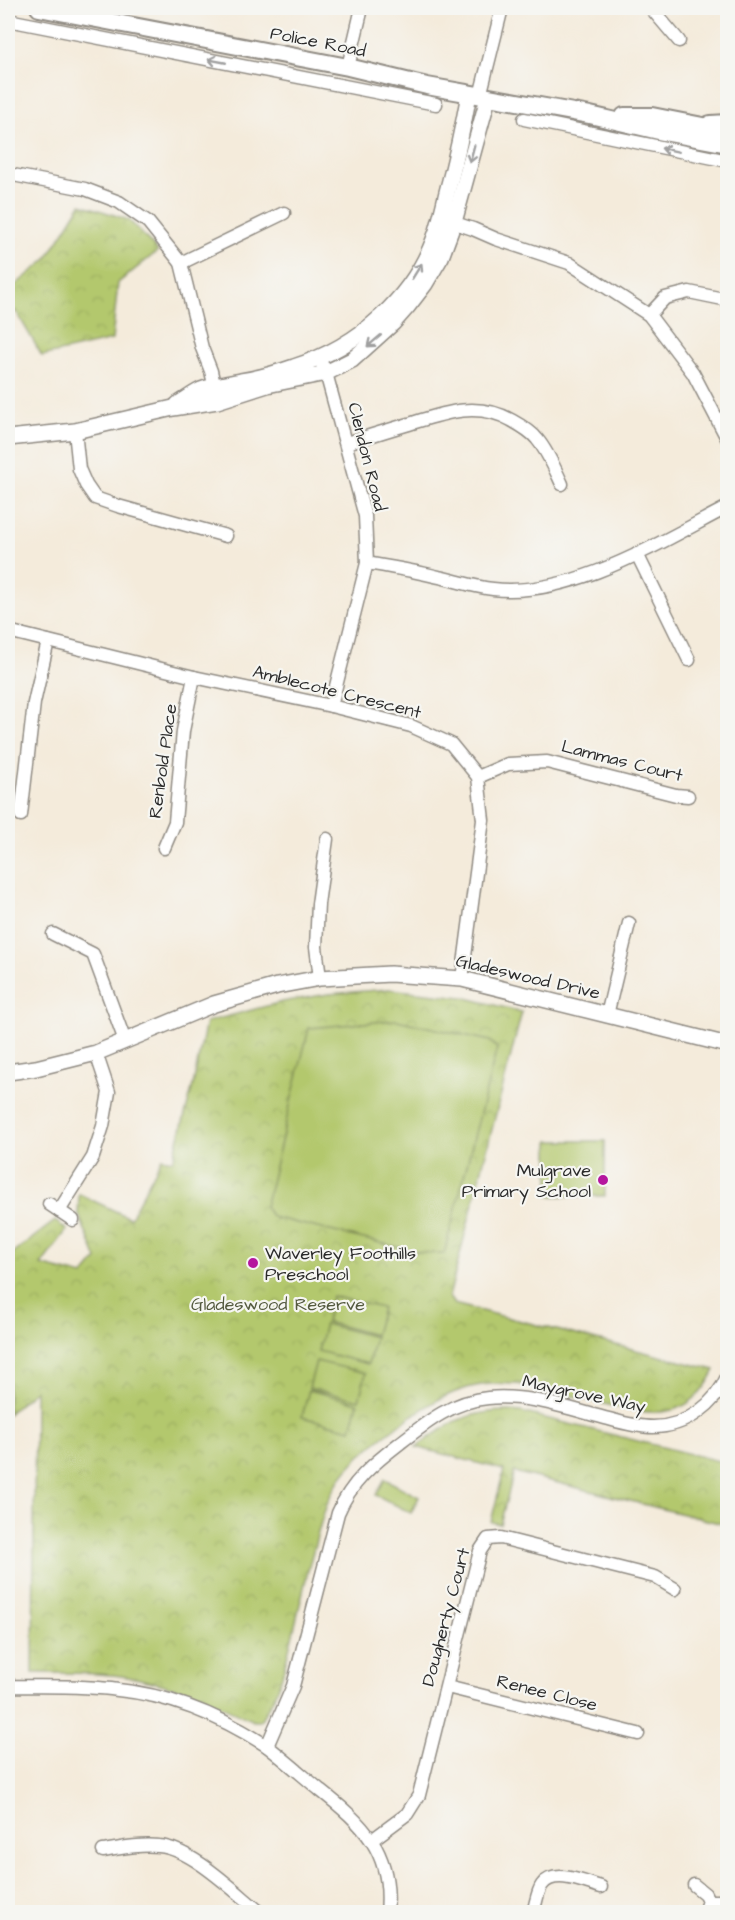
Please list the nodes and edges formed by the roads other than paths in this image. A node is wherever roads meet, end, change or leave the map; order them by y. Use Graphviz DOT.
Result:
graph roads {
  1 [pos="39,8"];
  2 [pos="362,8"];
  3 [pos="502,8"];
  4 [pos="651,8"];
  5 [pos="57,9"];
  6 [pos="8,20"];
  7 [pos="679,41"];
  8 [pos="279,54"];
  9 [pos="348,67"];
  10 [pos="275,72"];
  11 [pos="479,96"];
  12 [pos="436,104"];
  13 [pos="590,115"];
  14 [pos="524,119"];
  15 [pos="722,128"];
  16 [pos="587,132"];
  17 [pos="728,144"];
  18 [pos="728,161"];
  19 [pos="8,174"];
  20 [pos="284,213"];
  21 [pos="447,220"];
  22 [pos="181,263"];
  23 [pos="728,300"];
  24 [pos="649,315"];
  25 [pos="319,358"];
  26 [pos="326,373"];
  27 [pos="216,393"];
  28 [pos="75,431"];
  29 [pos="8,438"];
  30 [pos="728,440"];
  31 [pos="346,443"];
  32 [pos="562,484"];
  33 [pos="728,507"];
  34 [pos="226,536"];
  35 [pos="637,554"];
  36 [pos="367,563"];
  37 [pos="8,631"];
  38 [pos="48,641"];
  39 [pos="689,660"];
  40 [pos="194,677"];
  41 [pos="331,706"];
  42 [pos="478,777"];
  43 [pos="688,796"];
  44 [pos="21,815"];
  45 [pos="327,839"];
  46 [pos="164,849"];
  47 [pos="629,923"];
  48 [pos="53,934"];
  49 [pos="320,978"];
  50 [pos="462,979"];
  51 [pos="607,1015"];
  52 [pos="124,1041"];
  53 [pos="728,1046"];
  54 [pos="96,1053"];
  55 [pos="8,1072"];
  56 [pos="73,1220"];
  57 [pos="728,1375"];
  58 [pos="675,1589"];
  59 [pos="8,1686"];
  60 [pos="447,1687"];
  61 [pos="638,1734"];
  62 [pos="263,1744"];
  63 [pos="372,1840"];
  64 [pos="103,1851"];
  65 [pos="694,1885"];
  66 [pos="601,1887"];
  67 [pos="728,1901"];
  68 [pos="706,1907"];
  69 [pos="260,1912"];
  70 [pos="387,1912"];
  71 [pos="533,1912"];
  1 -- 5 [label="main road, Police Road"];
  2 -- 9 [label="street"];
  3 -- 11 [label="street"];
  4 -- 7 [label="street"];
  5 -- 8 [label="main road, Police Road"];
  10 -- 6 [label="street, one-way"];
  8 -- 9 [label="main road, Police Road"];
  8 -- 10 [label="street"];
  9 -- 11 [label="main road, Police Road"];
  10 -- 12 [label="street"];
  11 -- 13 [label="main road, Police Road"];
  11 -- 21 [label="street"];
  13 -- 15 [label="main road, Police Road"];
  13 -- 16 [label="street"];
  13 -- 17 [label="main road, Police Road"];
  14 -- 16 [label="street"];
  18 -- 16 [label="street, one-way"];
  19 -- 22 [label="street"];
  20 -- 22 [label="street"];
  21 -- 24 [label="street"];
  25 -- 21 [label="street, one-way"];
  21 -- 26 [label="street, one-way"];
  22 -- 27 [label="street"];
  23 -- 24 [label="street"];
  24 -- 30 [label="street"];
  25 -- 26 [label="street, Clendon Road"];
  25 -- 27 [label="street"];
  26 -- 27 [label="street"];
  26 -- 31 [label="street, Clendon Road"];
  27 -- 28 [label="street"];
  28 -- 29 [label="street"];
  28 -- 34 [label="street"];
  31 -- 32 [label="street"];
  31 -- 36 [label="street, Clendon Road"];
  33 -- 35 [label="street"];
  35 -- 36 [label="street"];
  35 -- 39 [label="street"];
  36 -- 41 [label="street, Clendon Road"];
  37 -- 38 [label="street, Amblecote Crescent"];
  38 -- 40 [label="street, Amblecote Crescent"];
  38 -- 44 [label="street"];
  40 -- 41 [label="street, Amblecote Crescent"];
  40 -- 46 [label="street, Renbold Place"];
  41 -- 42 [label="street, Amblecote Crescent"];
  42 -- 43 [label="street, Lammas Court"];
  42 -- 50 [label="street"];
  45 -- 49 [label="street"];
  47 -- 51 [label="street"];
  48 -- 52 [label="street"];
  49 -- 50 [label="street, Gladeswood Drive"];
  49 -- 52 [label="street, Gladeswood Drive"];
  50 -- 51 [label="street, Gladeswood Drive"];
  51 -- 53 [label="street, Gladeswood Drive"];
  52 -- 54 [label="street, Gladeswood Drive"];
  54 -- 55 [label="street, Gladeswood Drive"];
  54 -- 56 [label="street"];
  57 -- 62 [label="street, Maygrove Way"];
  58 -- 60 [label="street, Dougherty Court"];
  59 -- 62 [label="street"];
  60 -- 61 [label="street, Renee Close"];
  60 -- 63 [label="street, Dougherty Court"];
  62 -- 63 [label="street"];
  63 -- 70 [label="street"];
  64 -- 69 [label="street"];
  65 -- 68 [label="street"];
  66 -- 71 [label="street"];
  67 -- 68 [label="street"];
}
